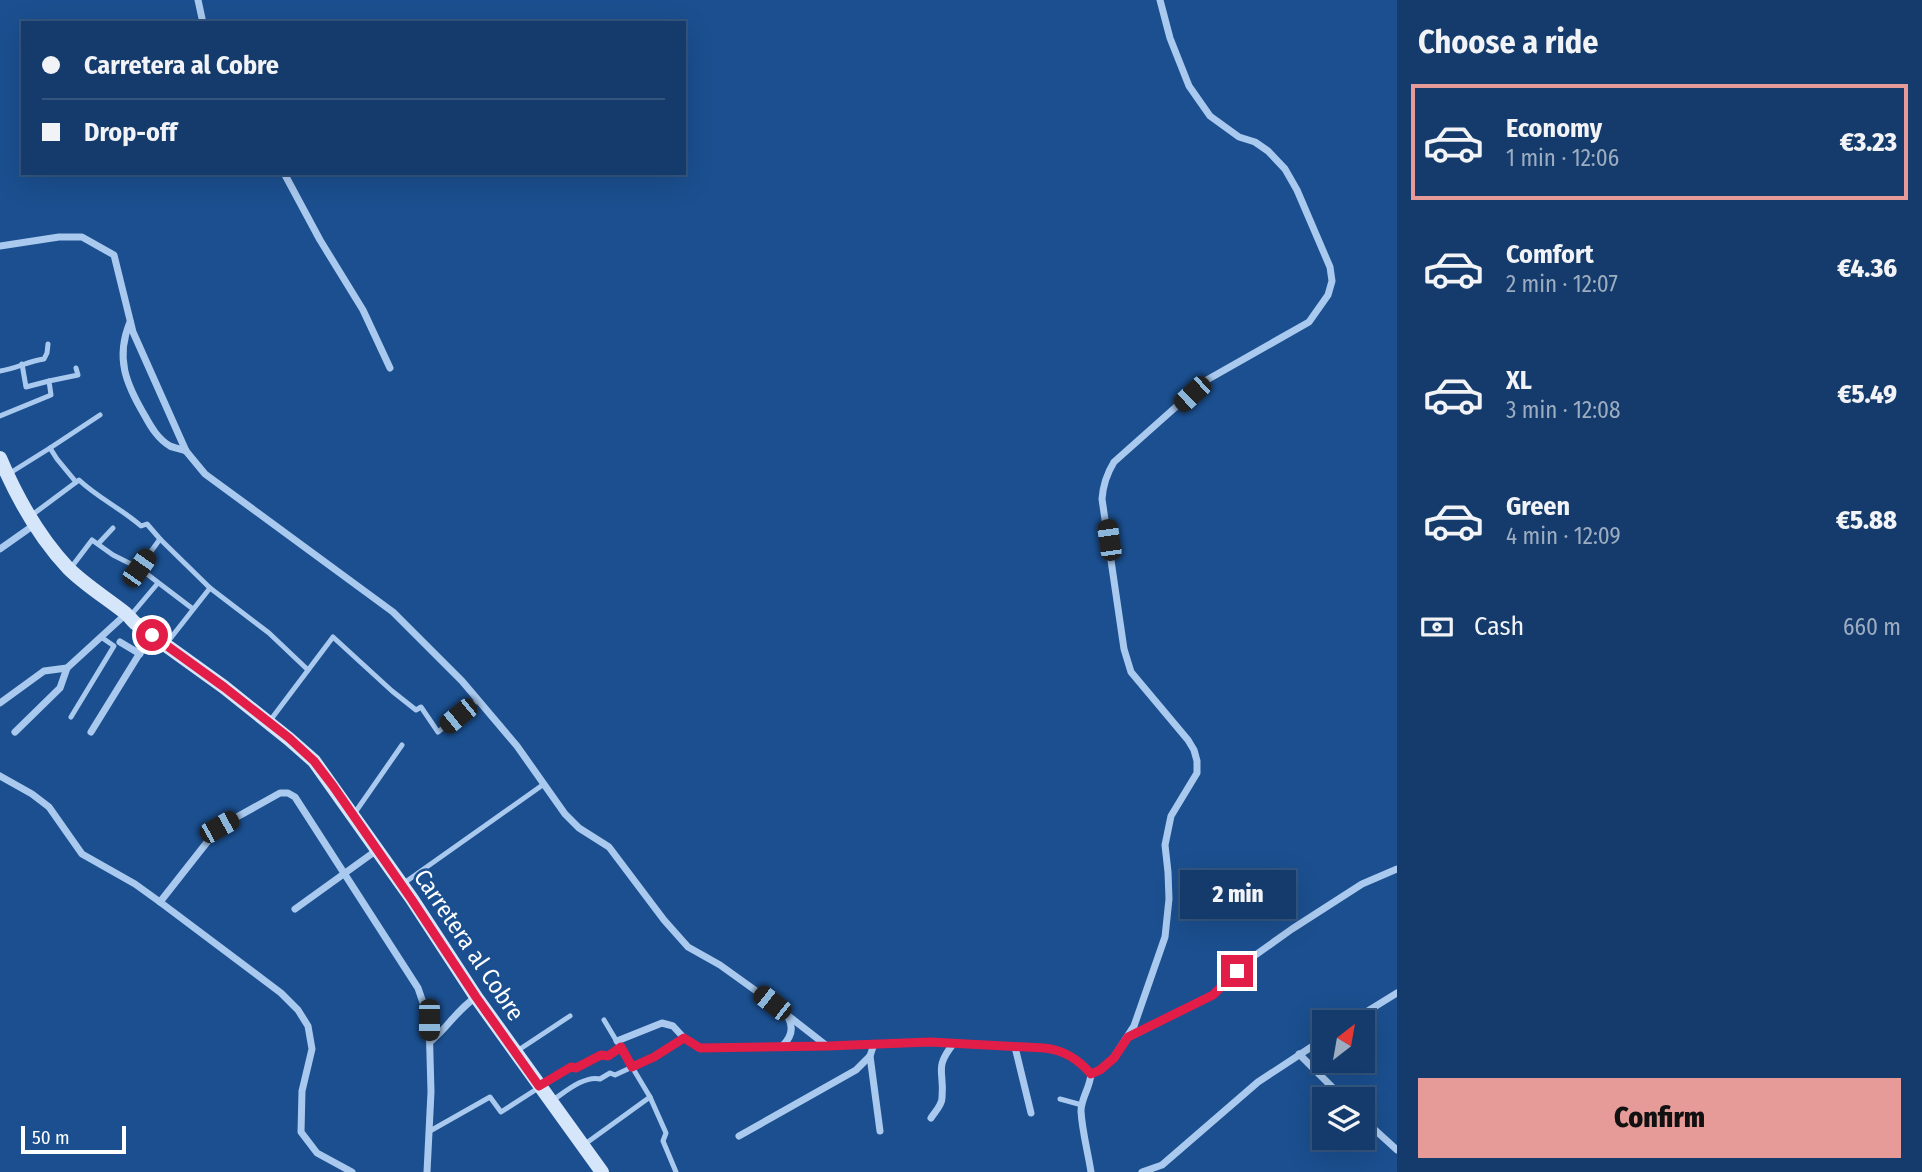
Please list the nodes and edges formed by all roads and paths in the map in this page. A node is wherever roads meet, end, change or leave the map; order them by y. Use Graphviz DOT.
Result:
graph roads {
  1 [pos="198,0"];
  2 [pos="1160,0"];
  3 [pos="203,21"];
  4 [pos="285,175"];
  5 [pos="0,246"];
  6 [pos="130,321"];
  7 [pos="48,344"];
  8 [pos="22,364"];
  9 [pos="76,368"];
  10 [pos="390,368"];
  11 [pos="0,371"];
  12 [pos="49,381"];
  13 [pos="100,415"];
  14 [pos="0,416"];
  15 [pos="50,448"];
  16 [pos="186,451"];
  17 [pos="0,458"];
  18 [pos="7,474"];
  19 [pos="76,482"];
  20 [pos="32,521"];
  21 [pos="113,528"];
  22 [pos="160,539"];
  23 [pos="98,544"];
  24 [pos="1,546"];
  25 [pos="139,568"];
  26 [pos="70,569"];
  27 [pos="158,583"];
  28 [pos="210,588"];
  29 [pos="193,609"];
  30 [pos="128,616"];
  31 [pos="152,635"];
  32 [pos="101,637"];
  33 [pos="120,642"];
  34 [pos="166,644"];
  35 [pos="140,654"];
  36 [pos="68,668"];
  37 [pos="308,670"];
  38 [pos="478,700"];
  39 [pos="0,703"];
  40 [pos="71,717"];
  41 [pos="269,722"];
  42 [pos="15,732"];
  43 [pos="91,732"];
  44 [pos="401,745"];
  45 [pos="0,776"];
  46 [pos="544,784"];
  47 [pos="353,816"];
  48 [pos="377,850"];
  49 [pos="1397,869"];
  50 [pos="344,873"];
  51 [pos="402,885"];
  52 [pos="160,902"];
  53 [pos="295,909"];
  54 [pos="1397,993"];
  55 [pos="476,997"];
  56 [pos="1369,1010"];
  57 [pos="785,1013"];
  58 [pos="570,1016"];
  59 [pos="604,1020"];
  60 [pos="1128,1037"];
  61 [pos="684,1038"];
  62 [pos="429,1042"];
  63 [pos="954,1043"];
  64 [pos="619,1044"];
  65 [pos="874,1044"];
  66 [pos="782,1046"];
  67 [pos="827,1046"];
  68 [pos="1015,1046"];
  69 [pos="1312,1046"];
  70 [pos="515,1052"];
  71 [pos="1299,1054"];
  72 [pos="870,1056"];
  73 [pos="632,1067"];
  74 [pos="1091,1074"];
  75 [pos="539,1086"];
  76 [pos="1332,1087"];
  77 [pos="650,1097"];
  78 [pos="1060,1099"];
  79 [pos="550,1101"];
  80 [pos="1082,1105"];
  81 [pos="1031,1113"];
  82 [pos="931,1118"];
  83 [pos="1375,1130"];
  84 [pos="430,1131"];
  85 [pos="880,1131"];
  86 [pos="739,1136"];
  87 [pos="582,1146"];
  88 [pos="1397,1150"];
  89 [pos="352,1172"];
  90 [pos="427,1172"];
  91 [pos="602,1172"];
  92 [pos="676,1172"];
  93 [pos="1091,1172"];
  94 [pos="1142,1172"];
  1 -- 3 [label="street"];
  2 -- 60 [label="street"];
  4 -- 10 [label="street"];
  5 -- 6 [label="street"];
  6 -- 16 [label="street"];
  6 -- 16 [label="street"];
  7 -- 8 [label="lane"];
  8 -- 11 [label="lane"];
  8 -- 12 [label="lane"];
  9 -- 12 [label="lane"];
  12 -- 14 [label="lane"];
  13 -- 15 [label="lane"];
  15 -- 18 [label="lane"];
  15 -- 19 [label="lane"];
  16 -- 38 [label="street"];
  17 -- 18 [label="street, Carretera al Cobre"];
  18 -- 20 [label="street, Carretera al Cobre"];
  19 -- 20 [label="lane"];
  19 -- 22 [label="lane"];
  20 -- 24 [label="street"];
  20 -- 26 [label="street, Carretera al Cobre"];
  21 -- 23 [label="lane"];
  22 -- 25 [label="lane"];
  22 -- 28 [label="lane"];
  23 -- 25 [label="lane"];
  23 -- 26 [label="lane"];
  25 -- 27 [label="lane"];
  26 -- 30 [label="street, Carretera al Cobre"];
  27 -- 29 [label="lane"];
  27 -- 30 [label="lane"];
  28 -- 29 [label="lane"];
  28 -- 37 [label="lane"];
  29 -- 34 [label="lane"];
  30 -- 31 [label="street, Carretera al Cobre"];
  30 -- 32 [label="street"];
  31 -- 34 [label="street, Carretera al Cobre"];
  31 -- 35 [label="street"];
  32 -- 36 [label="street"];
  32 -- 40 [label="lane"];
  33 -- 35 [label="street"];
  34 -- 41 [label="street, Carretera al Cobre"];
  35 -- 43 [label="street"];
  36 -- 39 [label="street"];
  36 -- 42 [label="street"];
  37 -- 38 [label="lane"];
  37 -- 41 [label="lane"];
  38 -- 46 [label="street"];
  41 -- 47 [label="street, Carretera al Cobre"];
  44 -- 47 [label="lane"];
  45 -- 52 [label="street"];
  46 -- 51 [label="lane"];
  46 -- 57 [label="street"];
  47 -- 48 [label="street, Carretera al Cobre"];
  48 -- 50 [label="street"];
  48 -- 51 [label="street, Carretera al Cobre"];
  49 -- 60 [label="street"];
  50 -- 52 [label="street"];
  50 -- 53 [label="street"];
  50 -- 62 [label="street"];
  51 -- 55 [label="street, Carretera al Cobre"];
  52 -- 89 [label="street"];
  54 -- 56 [label="street"];
  55 -- 62 [label="street"];
  55 -- 70 [label="street, Carretera al Cobre"];
  57 -- 66 [label="street"];
  57 -- 67 [label="street"];
  58 -- 70 [label="lane"];
  59 -- 64 [label="lane"];
  60 -- 74 [label="street"];
  61 -- 64 [label="street"];
  61 -- 66 [label="street"];
  61 -- 73 [label="lane"];
  62 -- 84 [label="street"];
  63 -- 65 [label="street"];
  63 -- 68 [label="street"];
  63 -- 82 [label="street"];
  64 -- 73 [label="lane"];
  64 -- 75 [label="lane"];
  65 -- 67 [label="street"];
  65 -- 72 [label="street"];
  66 -- 67 [label="street"];
  68 -- 74 [label="street"];
  68 -- 81 [label="street"];
  69 -- 71 [label="street"];
  70 -- 75 [label="street, Carretera al Cobre"];
  71 -- 76 [label="street"];
  71 -- 94 [label="street"];
  72 -- 85 [label="street"];
  72 -- 86 [label="street"];
  73 -- 77 [label="lane"];
  73 -- 79 [label="lane"];
  74 -- 80 [label="street"];
  75 -- 79 [label="street, Carretera al Cobre"];
  75 -- 84 [label="lane"];
  77 -- 87 [label="lane"];
  77 -- 92 [label="lane"];
  78 -- 80 [label="lane"];
  79 -- 87 [label="street, Carretera al Cobre"];
  80 -- 93 [label="street"];
  83 -- 88 [label="street"];
  84 -- 90 [label="street"];
  87 -- 91 [label="street, Carretera al Cobre"];
}
